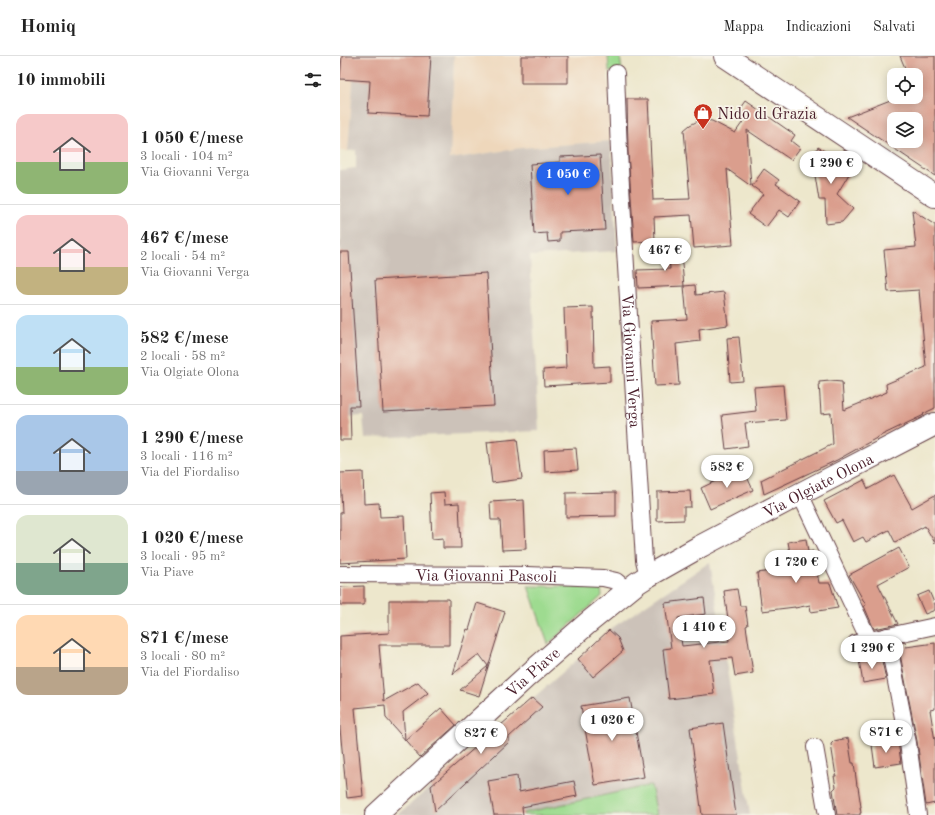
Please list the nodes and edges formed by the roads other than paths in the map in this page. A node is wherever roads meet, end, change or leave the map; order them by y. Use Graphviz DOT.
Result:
graph roads {
  1 [pos="725,56"];
  2 [pos="616,73"];
  3 [pos="935,196"];
  4 [pos="935,424"];
  5 [pos="800,494"];
  6 [pos="701,546"];
  7 [pos="340,574"];
  8 [pos="648,576"];
  9 [pos="627,590"];
  10 [pos="935,626"];
  11 [pos="887,636"];
  12 [pos="815,746"];
  13 [pos="380,813"];
  14 [pos="827,815"];
  15 [pos="918,815"];
  1 -- 3 [label="street"];
  2 -- 8 [label="street, Via Giovanni Verga"];
  4 -- 5 [label="street, Via Olgiate Olona"];
  5 -- 6 [label="street, Via Olgiate Olona"];
  5 -- 11 [label="street"];
  6 -- 8 [label="street, Via Piave"];
  7 -- 9 [label="street, Via Giovanni Pascoli"];
  8 -- 9 [label="street, Via Piave"];
  9 -- 13 [label="street, Via Piave"];
  10 -- 11 [label="street"];
  11 -- 15 [label="street"];
  12 -- 14 [label="street"];
}
